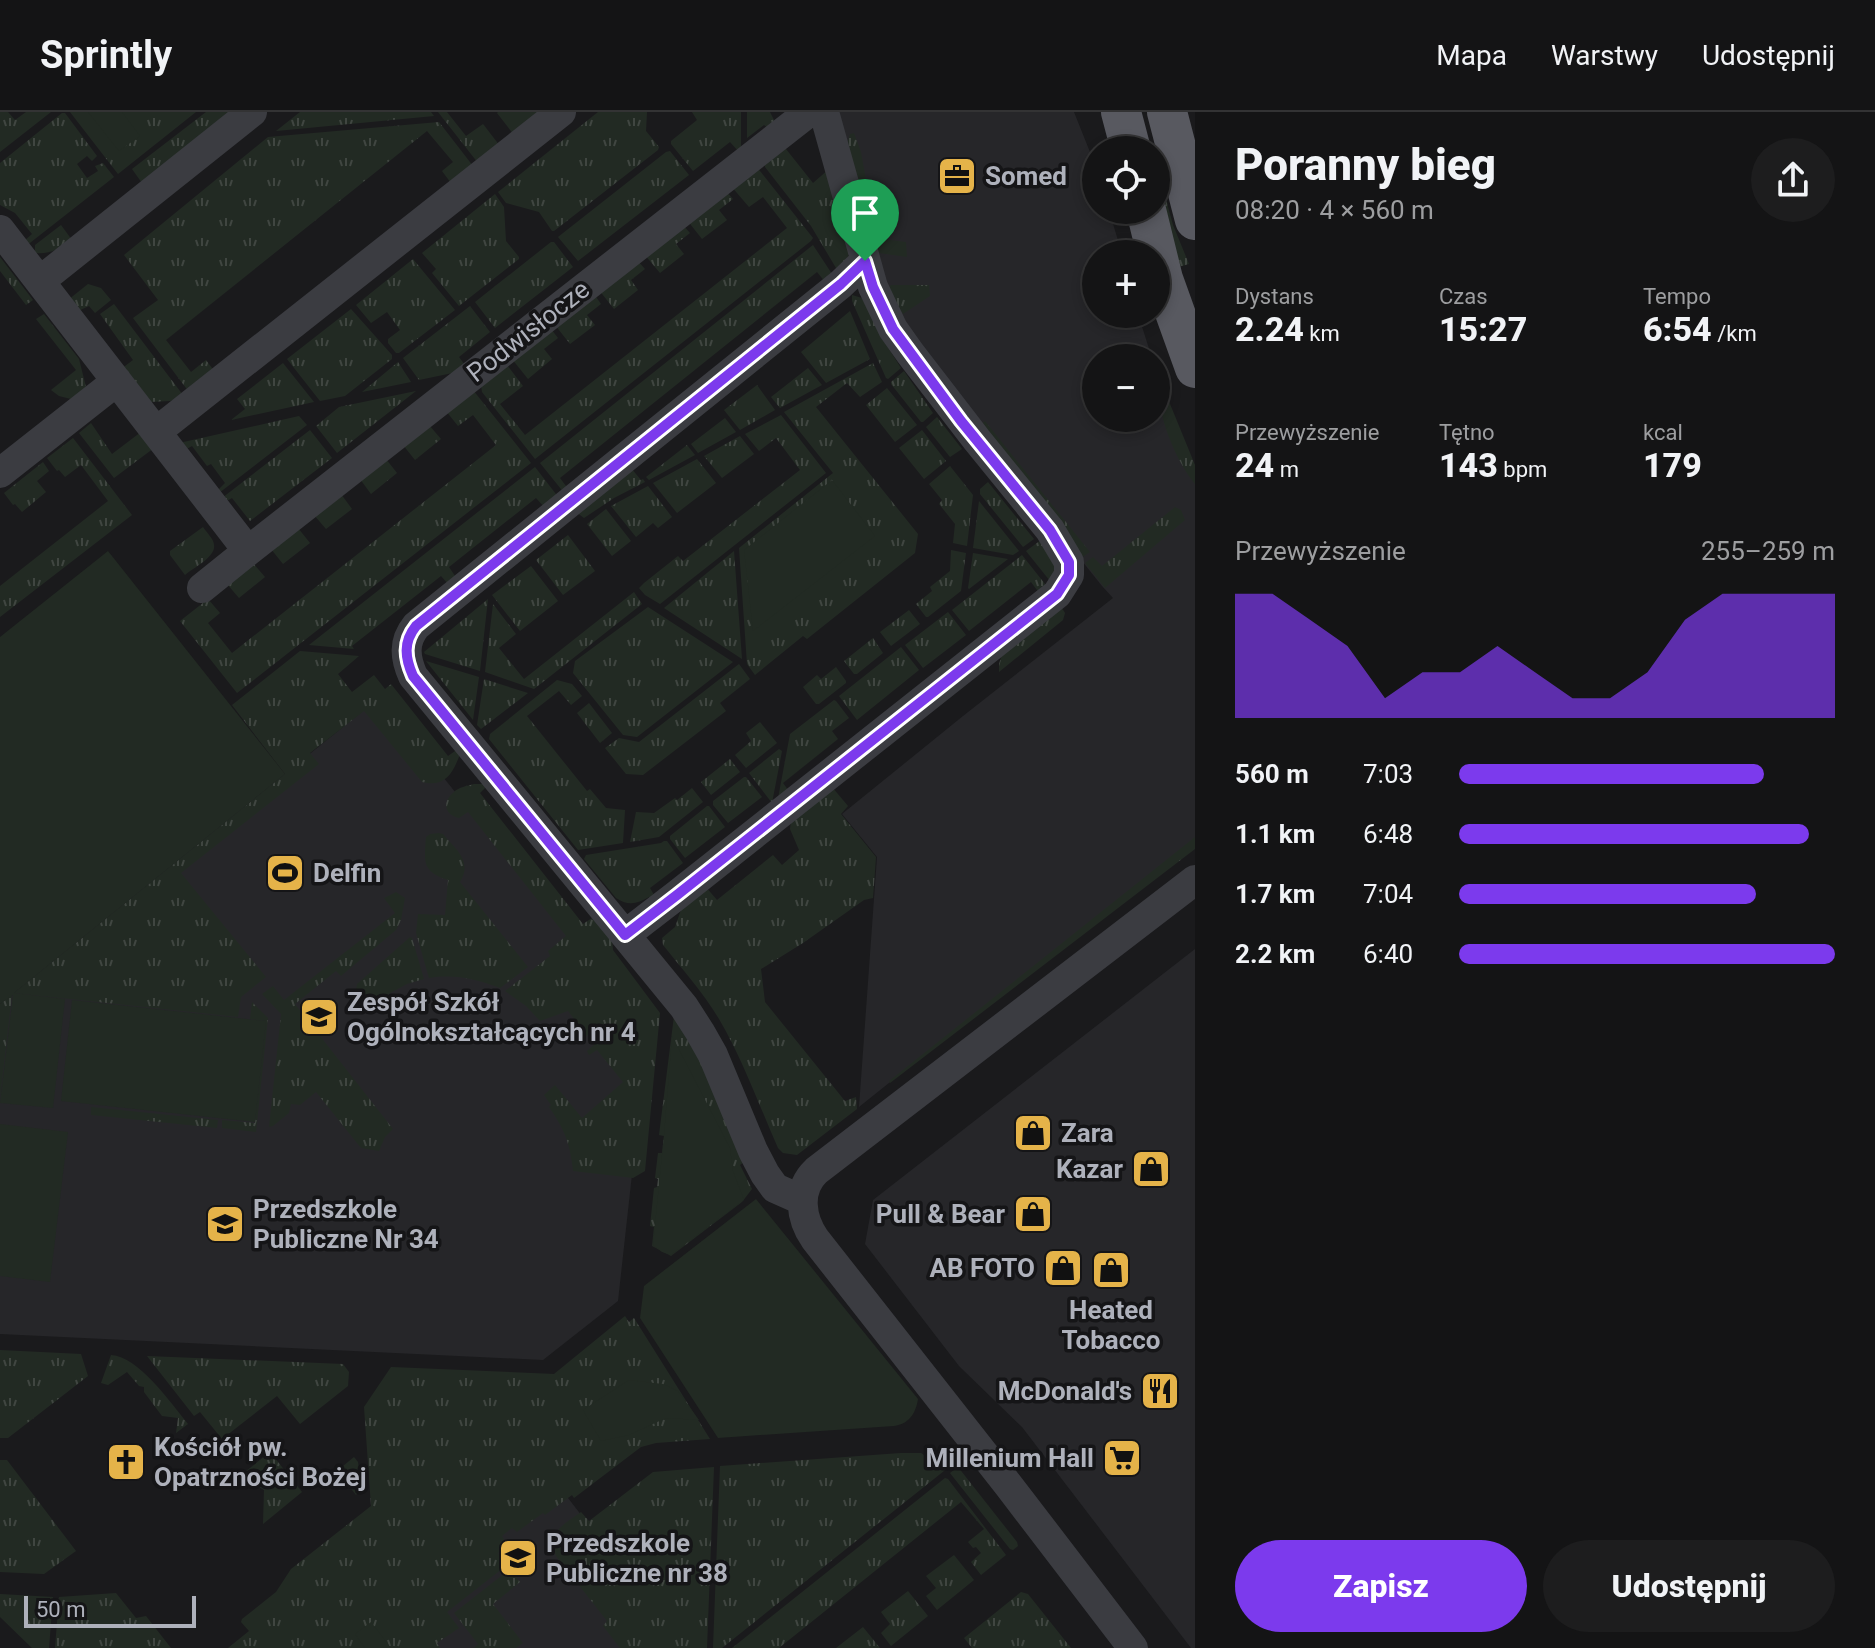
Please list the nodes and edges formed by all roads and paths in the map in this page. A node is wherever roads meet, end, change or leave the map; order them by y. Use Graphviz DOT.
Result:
graph roads {
  1 [pos="252,112"];
  2 [pos="561,112"];
  3 [pos="809,112"];
  4 [pos="824,112"];
  5 [pos="1121,112"];
  6 [pos="1167,112"];
  7 [pos="1127,136"];
  8 [pos="1195,220"];
  9 [pos="1149,224"];
  10 [pos="0,230"];
  11 [pos="865,261"];
  12 [pos="40,281"];
  13 [pos="1193,356"];
  14 [pos="117,381"];
  15 [pos="156,432"];
  16 [pos="0,473"];
  17 [pos="248,551"];
  18 [pos="202,588"];
  19 [pos="1195,880"];
  20 [pos="625,935"];
  21 [pos="802,1200"];
  22 [pos="1133,1648"];
  1 -- 12 [label="street"];
  2 -- 15 [label="street"];
  3 -- 17 [label="street, Podwisłocze"];
  4 -- 11 [label="street"];
  5 -- 7 [label="main road"];
  6 -- 8 [label="main road"];
  9 -- 13 [label="main road"];
  10 -- 12 [label="street"];
  11 -- 20 [label="street"];
  11 -- 20 [label="street"];
  12 -- 14 [label="street"];
  14 -- 15 [label="street"];
  14 -- 16 [label="street"];
  15 -- 17 [label="street"];
  17 -- 18 [label="street, Podwisłocze"];
  19 -- 21 [label="street"];
  20 -- 21 [label="street"];
  21 -- 22 [label="street"];
}
